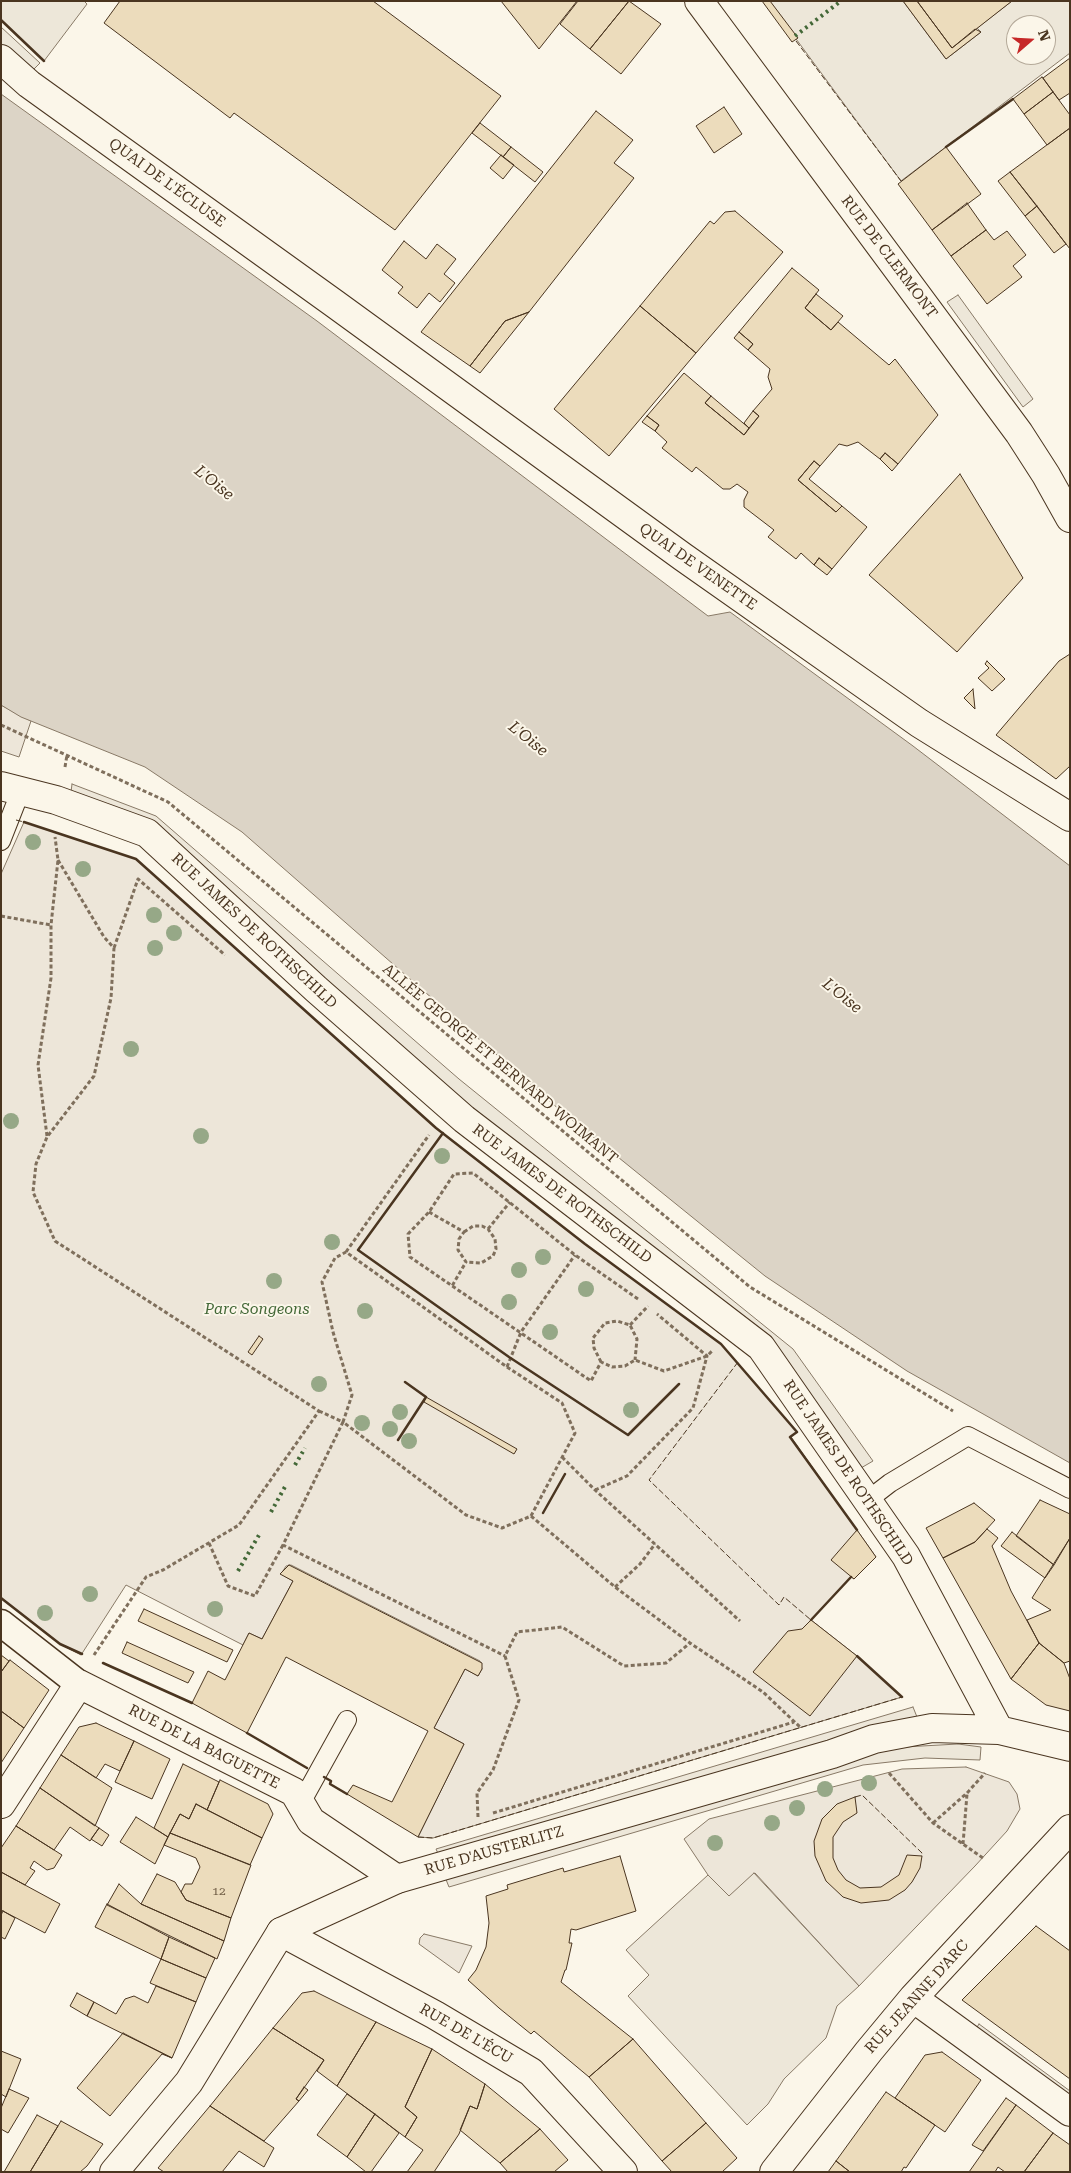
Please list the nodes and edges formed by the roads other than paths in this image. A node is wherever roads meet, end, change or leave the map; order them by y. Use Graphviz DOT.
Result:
graph roads {
  1 [pos="699,1"];
  2 [pos="1,59"];
  3 [pos="336,304"];
  4 [pos="1067,508"];
  5 [pos="11,788"];
  6 [pos="1070,817"];
  7 [pos="1,841"];
  8 [pos="1070,1488"];
  9 [pos="868,1500"];
  10 [pos="1,1623"];
  11 [pos="79,1684"];
  12 [pos="347,1720"];
  13 [pos="999,1730"];
  14 [pos="1070,1747"];
  15 [pos="301,1803"];
  16 [pos="1,1804"];
  17 [pos="1070,1829"];
  18 [pos="397,1879"];
  19 [pos="281,1932"];
  20 [pos="914,1998"];
  21 [pos="1070,2112"];
  22 [pos="114,2172"];
  23 [pos="623,2172"];
  24 [pos="774,2172"];
  1 -- 4 [label="street, RUE DE CLERMONT"];
  2 -- 3 [label="street, QUAI DE L'ÉCLUSE"];
  3 -- 6 [label="street, QUAI DE VENETTE"];
  5 -- 7 [label="lane"];
  5 -- 9 [label="street, RUE JAMES DE ROTHSCHILD"];
  8 -- 9 [label="lane"];
  9 -- 13 [label="street, RUE JAMES DE ROTHSCHILD"];
  10 -- 11 [label="street, RUE DE LA BAGUETTE"];
  11 -- 15 [label="street, RUE DE LA BAGUETTE"];
  11 -- 16 [label="street"];
  12 -- 15 [label="lane"];
  13 -- 14 [label="street, RUE D'AUSTERLITZ"];
  13 -- 18 [label="street, RUE D'AUSTERLITZ"];
  15 -- 18 [label="street, RUE DE LA BAGUETTE"];
  17 -- 20 [label="street, RUE JEANNE D'ARC"];
  18 -- 19 [label="street, RUE D'AUSTERLITZ"];
  19 -- 22 [label="street"];
  19 -- 23 [label="street, RUE DE L'ÉCU"];
  20 -- 21 [label="street"];
  20 -- 24 [label="street, RUE JEANNE D'ARC"];
}
